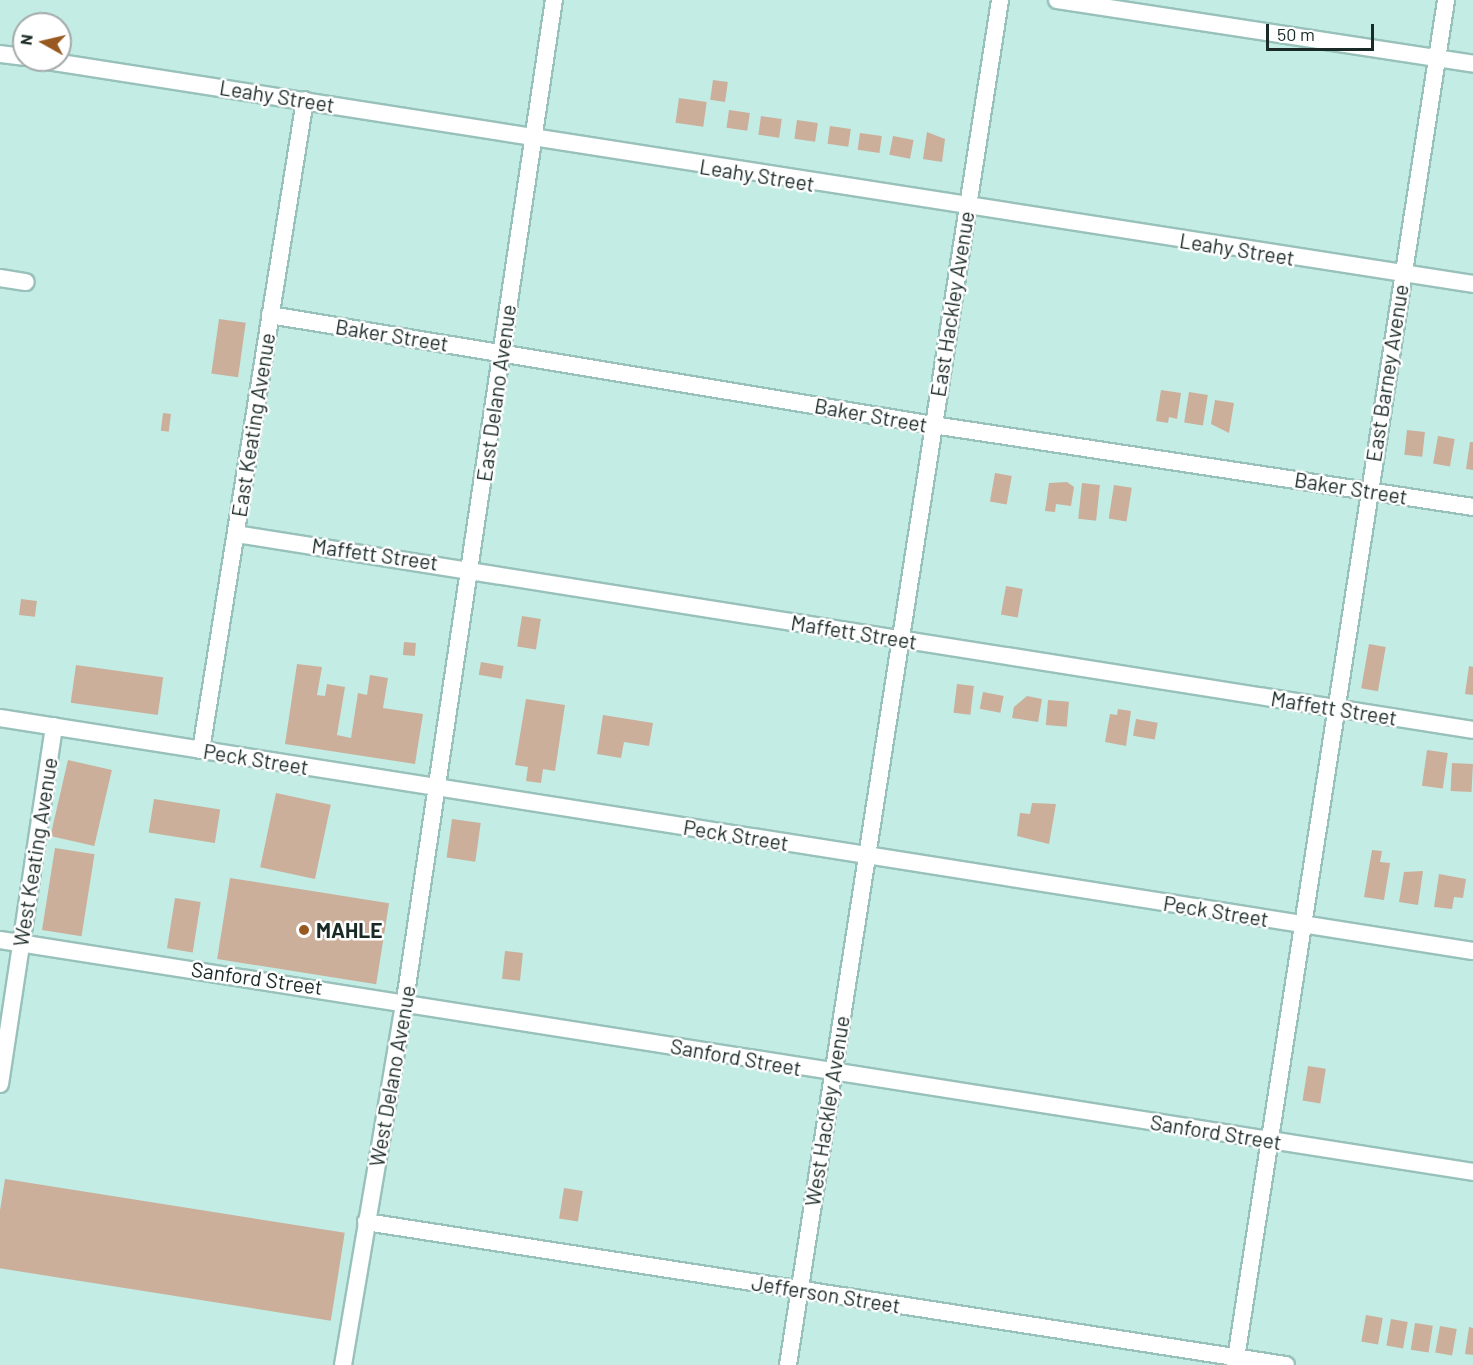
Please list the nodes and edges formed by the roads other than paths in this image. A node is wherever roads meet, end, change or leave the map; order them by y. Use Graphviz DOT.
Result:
graph roads {
  1 [pos="554,0"];
  2 [pos="1000,0"];
  3 [pos="1057,0"];
  4 [pos="1446,0"];
  5 [pos="1436,58"];
  6 [pos="1473,64"];
  7 [pos="72,65"];
  8 [pos="305,100"];
  9 [pos="533,139"];
  10 [pos="966,208"];
  11 [pos="1403,274"];
  12 [pos="0,278"];
  13 [pos="26,282"];
  14 [pos="1473,284"];
  15 [pos="270,315"];
  16 [pos="501,353"];
  17 [pos="933,425"];
  18 [pos="1368,490"];
  19 [pos="1473,507"];
  20 [pos="236,534"];
  21 [pos="471,568"];
  22 [pos="901,640"];
  23 [pos="1336,709"];
  24 [pos="0,718"];
  25 [pos="54,726"];
  26 [pos="1473,730"];
  27 [pos="201,750"];
  28 [pos="437,786"];
  29 [pos="867,856"];
  30 [pos="1302,925"];
  31 [pos="0,940"];
  32 [pos="21,943"];
  33 [pos="1473,951"];
  34 [pos="405,1000"];
  35 [pos="832,1073"];
  36 [pos="0,1084"];
  37 [pos="1269,1140"];
  38 [pos="1473,1172"];
  39 [pos="366,1222"];
  40 [pos="799,1290"];
  41 [pos="1236,1362"];
  42 [pos="343,1365"];
  43 [pos="788,1365"];
  44 [pos="1286,1365"];
  1 -- 9 [label="street, East Delano Avenue"];
  2 -- 10 [label="street, East Hackley Avenue"];
  3 -- 5 [label="street"];
  4 -- 5 [label="street, East Barney Avenue"];
  5 -- 6 [label="street"];
  5 -- 11 [label="street, East Barney Avenue"];
  7 -- 8 [label="street, Leahy Street"];
  8 -- 9 [label="street, Leahy Street"];
  8 -- 15 [label="street, East Keating Avenue"];
  9 -- 10 [label="street, Leahy Street"];
  9 -- 16 [label="street, East Delano Avenue"];
  10 -- 11 [label="street, Leahy Street"];
  10 -- 17 [label="street, East Hackley Avenue"];
  11 -- 14 [label="street, Leahy Street"];
  11 -- 18 [label="street, East Barney Avenue"];
  12 -- 13 [label="street"];
  15 -- 16 [label="street, Baker Street"];
  15 -- 20 [label="street, East Keating Avenue"];
  16 -- 17 [label="street, Baker Street"];
  16 -- 21 [label="street, East Delano Avenue"];
  17 -- 18 [label="street, Baker Street"];
  17 -- 22 [label="street, East Hackley Avenue"];
  18 -- 19 [label="street, Baker Street"];
  18 -- 23 [label="street, East Barney Avenue"];
  20 -- 21 [label="street, Maffett Street"];
  20 -- 27 [label="street, East Keating Avenue"];
  21 -- 22 [label="street, Maffett Street"];
  21 -- 28 [label="street, East Delano Avenue"];
  22 -- 23 [label="street, Maffett Street"];
  22 -- 29 [label="street, East Hackley Avenue"];
  23 -- 26 [label="street, Maffett Street"];
  23 -- 30 [label="street, East Barney Avenue"];
  24 -- 25 [label="street, Peck Street"];
  25 -- 27 [label="street, Peck Street"];
  25 -- 32 [label="street, West Keating Avenue"];
  27 -- 28 [label="street, Peck Street"];
  28 -- 29 [label="street, Peck Street"];
  28 -- 34 [label="street, West Delano Avenue"];
  29 -- 30 [label="street, Peck Street"];
  29 -- 35 [label="street, West Hackley Avenue"];
  30 -- 33 [label="street, Peck Street"];
  30 -- 37 [label="street, East Barney Avenue"];
  31 -- 32 [label="street, Sanford Street"];
  32 -- 34 [label="street, Sanford Street"];
  32 -- 36 [label="street, West Keating Avenue"];
  34 -- 35 [label="street, Sanford Street"];
  34 -- 39 [label="street, West Delano Avenue"];
  35 -- 37 [label="street, Sanford Street"];
  35 -- 40 [label="street, West Hackley Avenue"];
  37 -- 38 [label="street, Sanford Street"];
  37 -- 41 [label="street, East Barney Avenue"];
  39 -- 40 [label="street, Jefferson Street"];
  39 -- 42 [label="street, West Delano Avenue"];
  40 -- 41 [label="street, Jefferson Street"];
  40 -- 43 [label="street, West Hackley Avenue"];
  41 -- 44 [label="street, Jefferson Street"];
}
